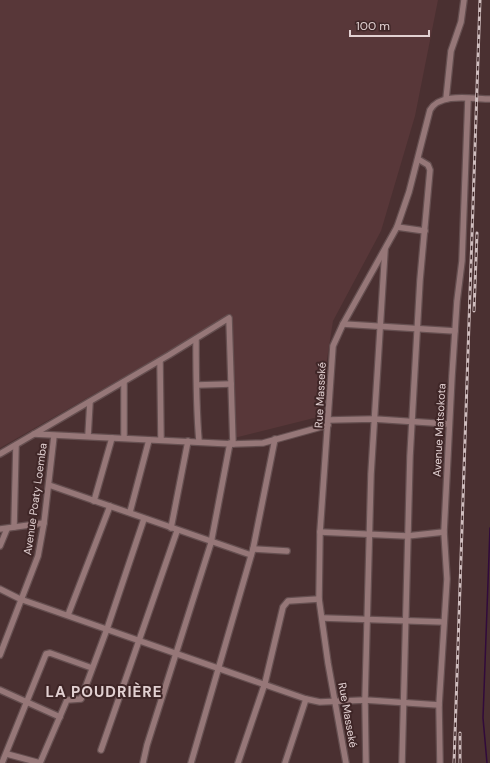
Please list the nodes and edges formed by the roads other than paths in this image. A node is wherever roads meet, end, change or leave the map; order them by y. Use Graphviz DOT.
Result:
graph roads {
  1 [pos="464,0"];
  2 [pos="446,99"];
  3 [pos="468,99"];
  4 [pos="490,100"];
  5 [pos="418,159"];
  6 [pos="397,227"];
  7 [pos="425,231"];
  8 [pos="385,248"];
  9 [pos="343,324"];
  10 [pos="380,328"];
  11 [pos="418,330"];
  12 [pos="455,331"];
  13 [pos="196,339"];
  14 [pos="160,361"];
  15 [pos="124,382"];
  16 [pos="231,384"];
  17 [pos="197,385"];
  18 [pos="90,402"];
  19 [pos="374,419"];
  20 [pos="412,422"];
  21 [pos="328,423"];
  22 [pos="449,424"];
  23 [pos="34,434"];
  24 [pos="54,436"];
  25 [pos="88,436"];
  26 [pos="112,438"];
  27 [pos="124,438"];
  28 [pos="275,439"];
  29 [pos="150,440"];
  30 [pos="161,440"];
  31 [pos="188,441"];
  32 [pos="199,441"];
  33 [pos="232,444"];
  34 [pos="16,446"];
  35 [pos="0,454"];
  36 [pos="49,485"];
  37 [pos="94,501"];
  38 [pos="110,506"];
  39 [pos="130,512"];
  40 [pos="144,519"];
  41 [pos="44,523"];
  42 [pos="14,527"];
  43 [pos="171,528"];
  44 [pos="0,529"];
  45 [pos="7,529"];
  46 [pos="177,531"];
  47 [pos="320,532"];
  48 [pos="444,532"];
  49 [pos="370,534"];
  50 [pos="408,536"];
  51 [pos="211,543"];
  52 [pos="0,546"];
  53 [pos="253,548"];
  54 [pos="287,551"];
  55 [pos="251,555"];
  56 [pos="0,589"];
  57 [pos="20,599"];
  58 [pos="319,599"];
  59 [pos="68,615"];
  60 [pos="323,618"];
  61 [pos="367,620"];
  62 [pos="405,621"];
  63 [pos="444,622"];
  64 [pos="107,629"];
  65 [pos="3,639"];
  66 [pos="140,640"];
  67 [pos="0,655"];
  68 [pos="176,655"];
  69 [pos="219,667"];
  70 [pos="92,668"];
  71 [pos="264,683"];
  72 [pos="0,690"];
  73 [pos="306,699"];
  74 [pos="365,700"];
  75 [pos="335,701"];
  76 [pos="27,702"];
  77 [pos="402,703"];
  78 [pos="439,705"];
  79 [pos="60,717"];
  80 [pos="101,750"];
  81 [pos="7,754"];
  82 [pos="2,763"];
  83 [pos="143,763"];
  84 [pos="191,763"];
  85 [pos="238,763"];
  86 [pos="285,763"];
  87 [pos="346,763"];
  88 [pos="366,763"];
  89 [pos="402,763"];
  90 [pos="440,763"];
  1 -- 2 [label="street"];
  2 -- 3 [label="street"];
  2 -- 5 [label="street, Rue Masseké"];
  3 -- 4 [label="street"];
  3 -- 12 [label="street, Avenue Matsokota"];
  5 -- 6 [label="street, Rue Masseké"];
  5 -- 7 [label="street"];
  6 -- 7 [label="street"];
  6 -- 8 [label="street, Rue Masseké"];
  7 -- 11 [label="street"];
  8 -- 9 [label="street, Rue Masseké"];
  8 -- 10 [label="street"];
  9 -- 10 [label="street"];
  9 -- 21 [label="street, Rue Masseké"];
  10 -- 11 [label="street"];
  10 -- 19 [label="street"];
  11 -- 12 [label="street"];
  11 -- 20 [label="street"];
  12 -- 22 [label="street, Avenue Matsokota"];
  13 -- 14 [label="street"];
  13 -- 16 [label="street"];
  13 -- 17 [label="street"];
  14 -- 15 [label="street"];
  14 -- 30 [label="street"];
  15 -- 18 [label="street"];
  15 -- 27 [label="street"];
  16 -- 17 [label="street"];
  16 -- 33 [label="street"];
  17 -- 32 [label="street"];
  18 -- 23 [label="street"];
  18 -- 25 [label="street"];
  19 -- 20 [label="street"];
  19 -- 21 [label="street"];
  19 -- 49 [label="street"];
  20 -- 22 [label="street"];
  20 -- 50 [label="street"];
  21 -- 28 [label="street"];
  21 -- 47 [label="street, Rue Masseké"];
  22 -- 48 [label="street, Avenue Matsokota"];
  23 -- 24 [label="street"];
  23 -- 34 [label="street"];
  24 -- 25 [label="street"];
  24 -- 36 [label="street, Avenue Poaty Loemba"];
  25 -- 26 [label="street"];
  26 -- 27 [label="street"];
  26 -- 37 [label="street"];
  27 -- 29 [label="street"];
  28 -- 33 [label="street"];
  28 -- 53 [label="street"];
  29 -- 30 [label="street"];
  29 -- 39 [label="street"];
  30 -- 31 [label="street"];
  31 -- 32 [label="street"];
  31 -- 43 [label="street"];
  32 -- 33 [label="street"];
  33 -- 51 [label="street"];
  34 -- 35 [label="street"];
  34 -- 42 [label="street"];
  36 -- 37 [label="street"];
  36 -- 41 [label="street, Avenue Poaty Loemba"];
  37 -- 38 [label="street"];
  38 -- 39 [label="street"];
  38 -- 59 [label="street"];
  39 -- 40 [label="street"];
  40 -- 43 [label="street"];
  40 -- 64 [label="street"];
  41 -- 42 [label="street"];
  41 -- 57 [label="street, Avenue Poaty Loemba"];
  42 -- 45 [label="street"];
  43 -- 46 [label="street"];
  44 -- 45 [label="street"];
  45 -- 52 [label="street"];
  46 -- 51 [label="street"];
  46 -- 66 [label="street"];
  47 -- 49 [label="street"];
  47 -- 58 [label="street, Rue Masseké"];
  48 -- 50 [label="street"];
  48 -- 63 [label="street, Avenue Matsokota"];
  49 -- 50 [label="street"];
  49 -- 61 [label="street"];
  50 -- 62 [label="street"];
  51 -- 55 [label="street"];
  51 -- 68 [label="street"];
  53 -- 54 [label="street"];
  53 -- 55 [label="street"];
  55 -- 69 [label="street"];
  56 -- 57 [label="street"];
  57 -- 59 [label="street"];
  57 -- 65 [label="street, Avenue Poaty Loemba"];
  58 -- 60 [label="street, Rue Masseké"];
  58 -- 71 [label="street"];
  59 -- 64 [label="street"];
  60 -- 61 [label="street"];
  60 -- 75 [label="street, Rue Masseké"];
  61 -- 62 [label="street"];
  61 -- 74 [label="street"];
  62 -- 63 [label="street"];
  62 -- 77 [label="street"];
  63 -- 78 [label="street, Avenue Matsokota"];
  64 -- 66 [label="street"];
  64 -- 70 [label="street"];
  65 -- 67 [label="street, Avenue Poaty Loemba"];
  66 -- 68 [label="street"];
  66 -- 80 [label="street"];
  68 -- 69 [label="street"];
  68 -- 83 [label="street"];
  69 -- 71 [label="street"];
  69 -- 84 [label="street"];
  70 -- 76 [label="street"];
  70 -- 79 [label="street"];
  71 -- 73 [label="street"];
  71 -- 85 [label="street"];
  72 -- 76 [label="street"];
  73 -- 75 [label="street"];
  73 -- 86 [label="street"];
  74 -- 75 [label="street"];
  74 -- 77 [label="street"];
  74 -- 88 [label="street"];
  75 -- 87 [label="street, Rue Masseké"];
  76 -- 79 [label="street"];
  76 -- 81 [label="street"];
  77 -- 78 [label="street"];
  77 -- 89 [label="street"];
  78 -- 90 [label="street, Avenue Matsokota"];
  79 -- 81 [label="street"];
  81 -- 82 [label="street"];
}
